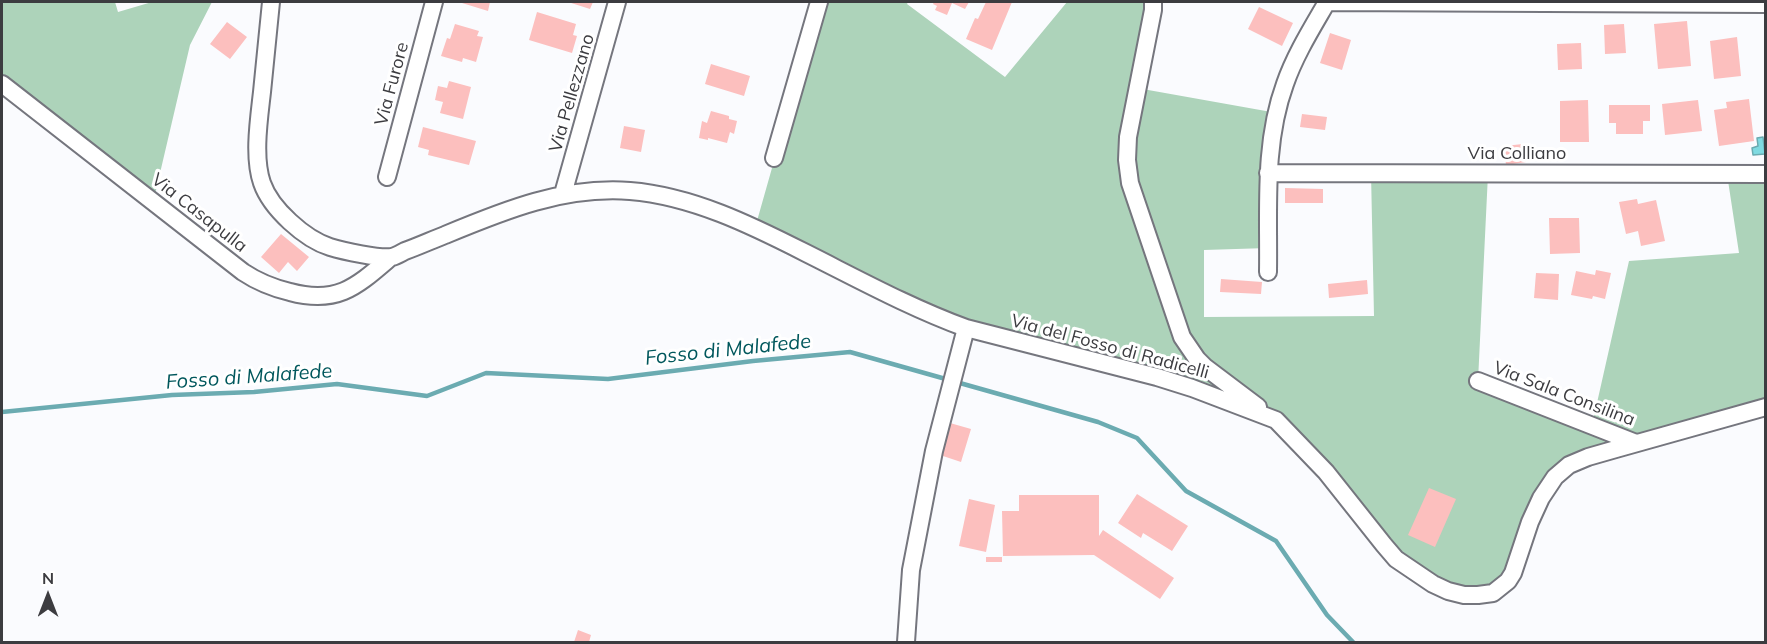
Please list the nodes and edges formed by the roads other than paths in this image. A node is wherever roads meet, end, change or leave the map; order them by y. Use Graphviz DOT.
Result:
graph roads {
  1 [pos="271,2"];
  2 [pos="434,2"];
  3 [pos="617,2"];
  4 [pos="819,2"];
  5 [pos="1154,2"];
  6 [pos="1327,2"];
  7 [pos="1766,4"];
  8 [pos="2,84"];
  9 [pos="774,158"];
  10 [pos="1268,173"];
  11 [pos="1766,174"];
  12 [pos="387,177"];
  13 [pos="563,194"];
  14 [pos="391,257"];
  15 [pos="1268,272"];
  16 [pos="966,328"];
  17 [pos="1478,381"];
  18 [pos="1766,407"];
  19 [pos="1276,420"];
  20 [pos="1636,443"];
  21 [pos="906,642"];
  1 -- 14 [label="street"];
  2 -- 12 [label="street, Via Furore"];
  3 -- 13 [label="street, Via Pellezzano"];
  4 -- 9 [label="street"];
  5 -- 19 [label="street"];
  6 -- 7 [label="street"];
  6 -- 10 [label="street"];
  8 -- 14 [label="street, Via Casapulla"];
  10 -- 11 [label="street, Via Colliano"];
  10 -- 15 [label="street"];
  13 -- 14 [label="street, Via del Fosso di Radicelli"];
  13 -- 16 [label="street, Via del Fosso di Radicelli"];
  16 -- 19 [label="street, Via del Fosso di Radicelli"];
  16 -- 21 [label="street"];
  17 -- 20 [label="street, Via Sala Consilina"];
  18 -- 20 [label="street, Via del Fosso di Radicelli"];
  19 -- 20 [label="street, Via del Fosso di Radicelli"];
}
